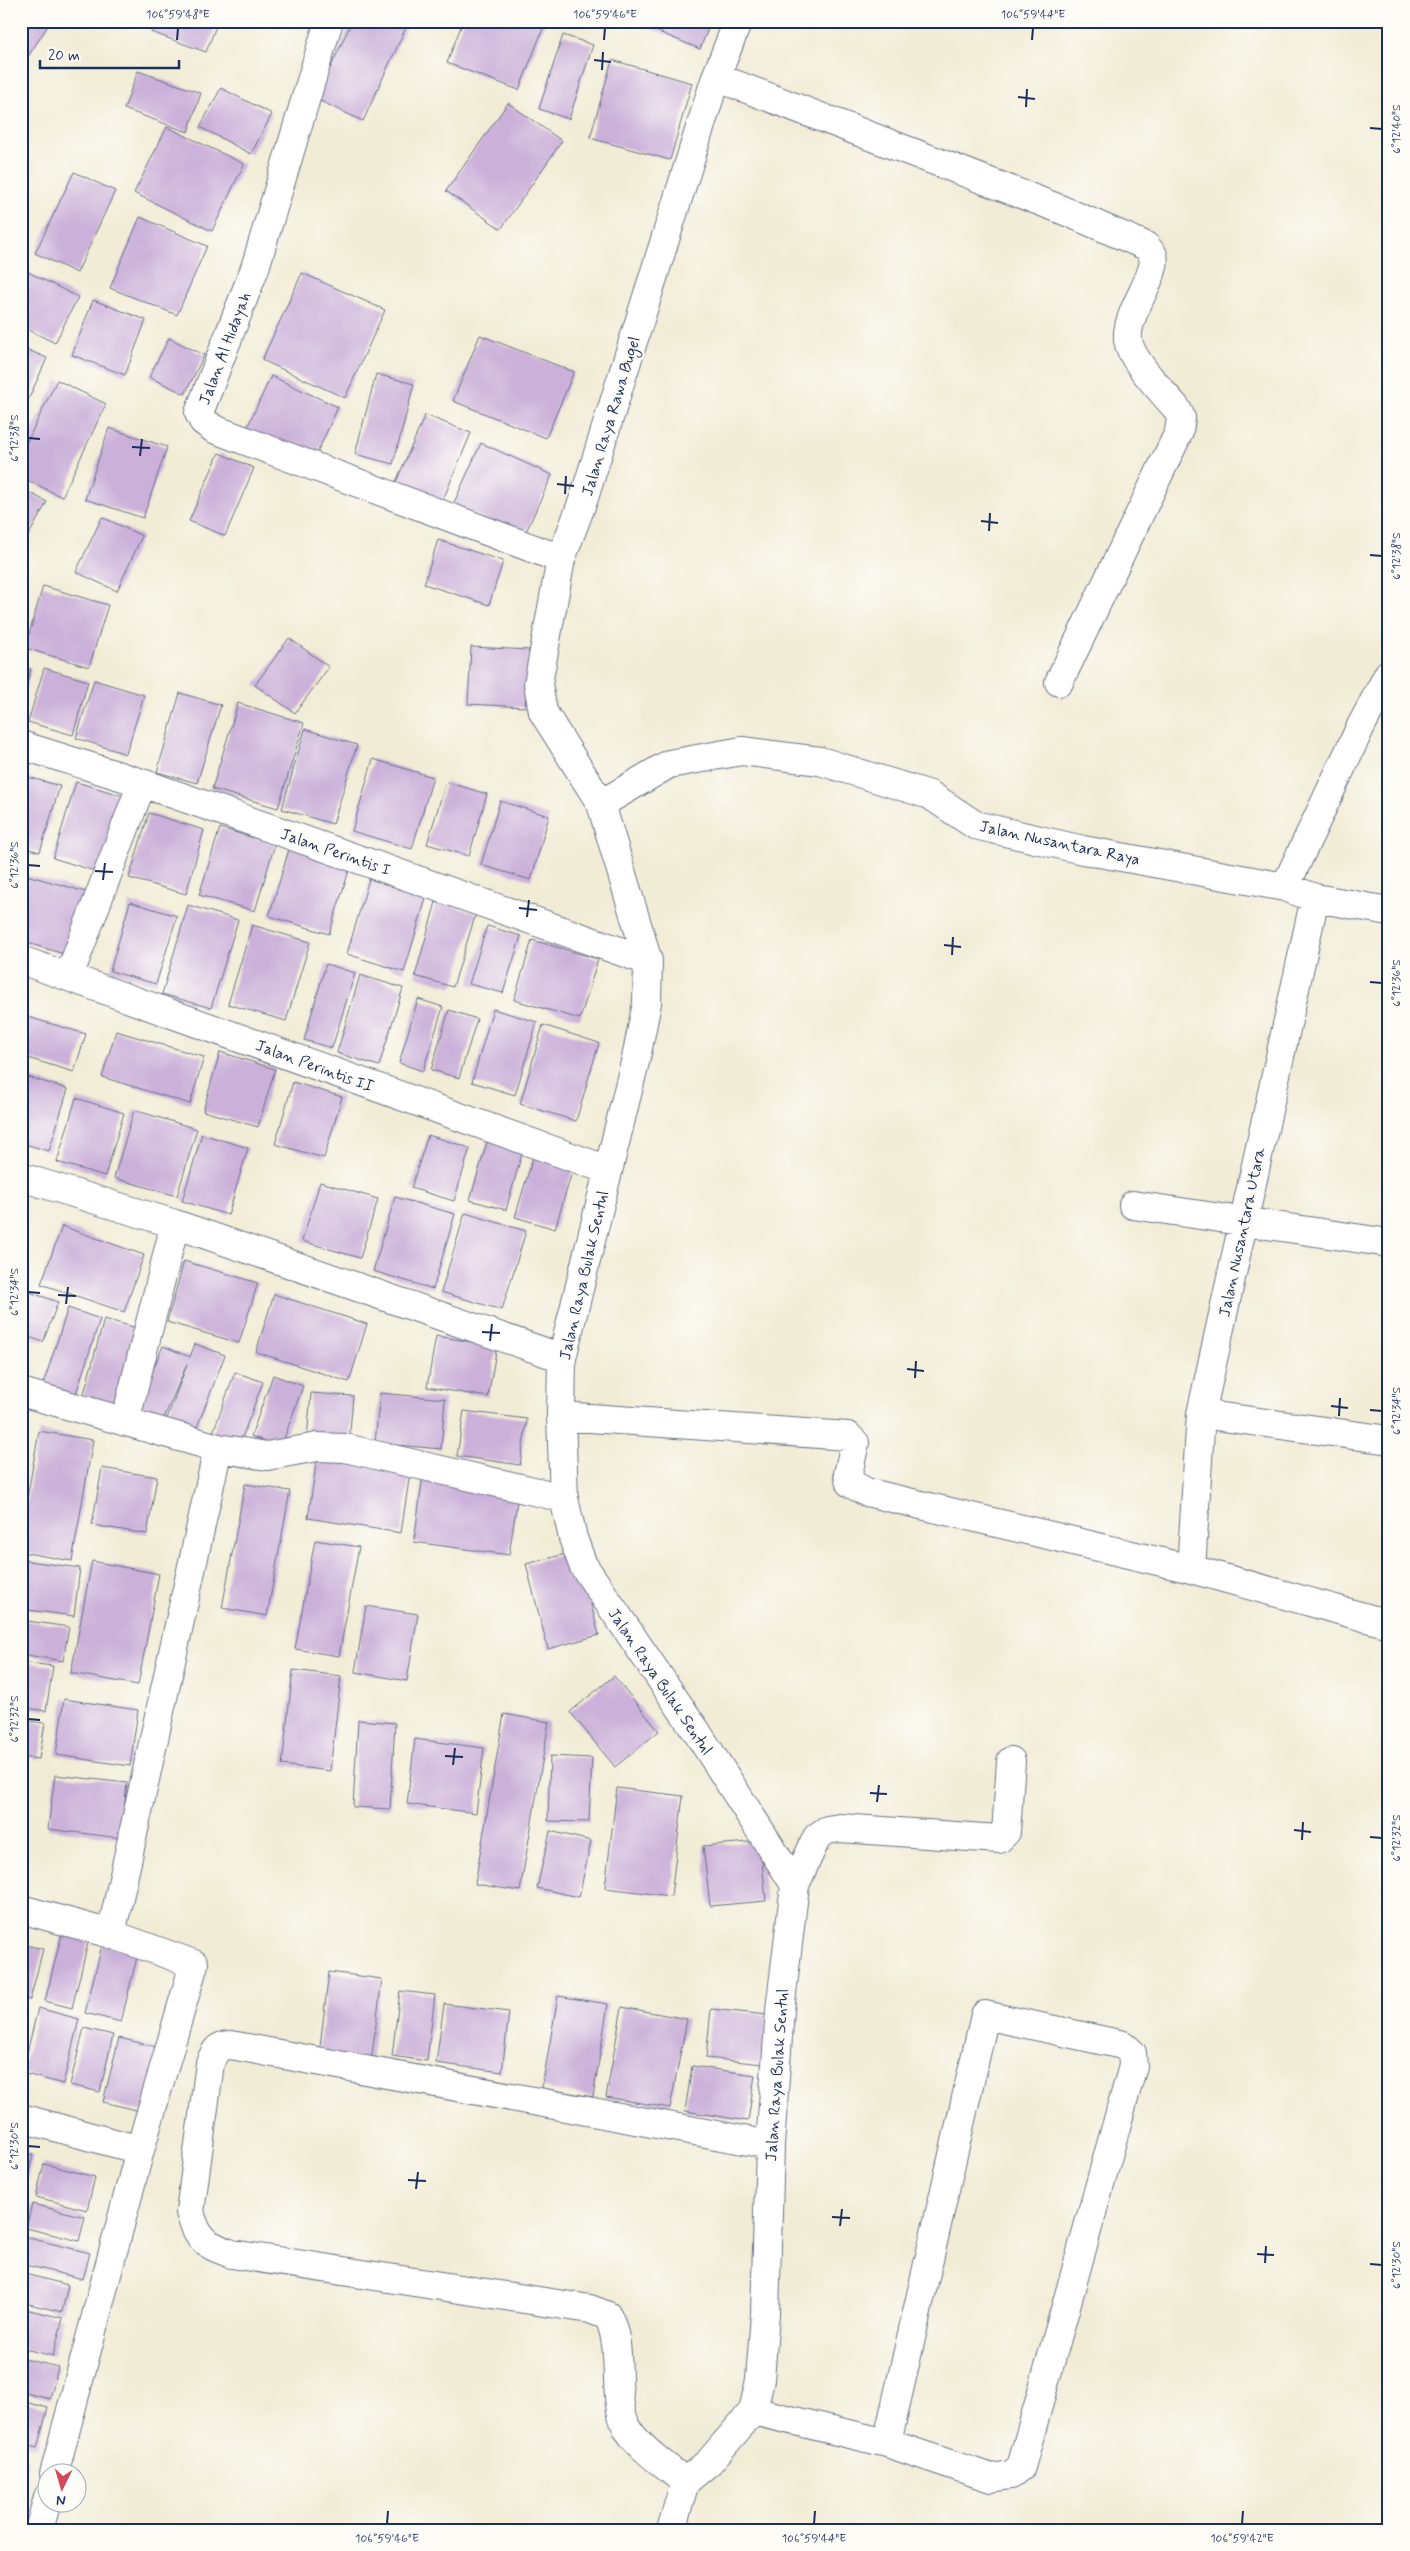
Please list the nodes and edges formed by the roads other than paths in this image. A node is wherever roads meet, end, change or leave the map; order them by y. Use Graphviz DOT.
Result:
graph roads {
  1 [pos="328,21"];
  2 [pos="738,21"];
  3 [pos="716,77"];
  4 [pos="561,559"];
  5 [pos="1389,673"];
  6 [pos="1059,682"];
  7 [pos="21,745"];
  8 [pos="142,783"];
  9 [pos="601,804"];
  10 [pos="1285,886"];
  11 [pos="1315,898"];
  12 [pos="1389,911"];
  13 [pos="21,960"];
  14 [pos="648,961"];
  15 [pos="69,976"];
  16 [pos="608,1170"];
  17 [pos="21,1177"];
  18 [pos="1133,1205"];
  19 [pos="1243,1223"];
  20 [pos="175,1224"];
  21 [pos="1389,1243"];
  22 [pos="562,1358"];
  23 [pos="27,1398"];
  24 [pos="1201,1414"];
  25 [pos="561,1416"];
  26 [pos="125,1422"];
  27 [pos="1389,1440"];
  28 [pos="218,1448"];
  29 [pos="564,1498"];
  30 [pos="1191,1569"];
  31 [pos="1389,1624"];
  32 [pos="1011,1761"];
  33 [pos="794,1885"];
  34 [pos="21,1910"];
  35 [pos="111,1934"];
  36 [pos="21,2118"];
  37 [pos="770,2145"];
  38 [pos="140,2150"];
  39 [pos="753,2411"];
  40 [pos="887,2442"];
  41 [pos="57,2464"];
  42 [pos="685,2482"];
  43 [pos="44,2514"];
  44 [pos="39,2530"];
  45 [pos="670,2530"];
  1 -- 4 [label="street, Jalan Al Hidayah"];
  2 -- 3 [label="street, Jalan Raya Rawa Bugel"];
  3 -- 4 [label="street, Jalan Raya Rawa Bugel"];
  3 -- 6 [label="street"];
  4 -- 9 [label="street, Jalan Raya Rawa Bugel"];
  5 -- 10 [label="street"];
  7 -- 8 [label="street, Jalan Perintis I"];
  8 -- 14 [label="street, Jalan Perintis I"];
  8 -- 15 [label="street"];
  9 -- 10 [label="street, Jalan Nusantara Raya"];
  9 -- 14 [label="street, Jalan Raya Bulak Sentul"];
  10 -- 11 [label="street, Jalan Nusantara Raya"];
  11 -- 12 [label="street, Jalan Nusantara Raya"];
  11 -- 19 [label="street, Jalan Nusantara Utara"];
  13 -- 15 [label="street, Jalan Perintis II"];
  14 -- 16 [label="street, Jalan Raya Bulak Sentul"];
  15 -- 16 [label="street, Jalan Perintis II"];
  16 -- 22 [label="street, Jalan Raya Bulak Sentul"];
  17 -- 20 [label="street"];
  18 -- 19 [label="street"];
  19 -- 21 [label="street"];
  19 -- 24 [label="street, Jalan Nusantara Utara"];
  20 -- 22 [label="street"];
  20 -- 26 [label="street"];
  22 -- 25 [label="street, Jalan Raya Bulak Sentul"];
  23 -- 26 [label="street"];
  24 -- 27 [label="street"];
  24 -- 30 [label="street, Jalan Nusantara Utara"];
  25 -- 29 [label="street, Jalan Raya Bulak Sentul"];
  25 -- 30 [label="street"];
  26 -- 28 [label="street"];
  28 -- 29 [label="street"];
  28 -- 35 [label="street"];
  29 -- 33 [label="street, Jalan Raya Bulak Sentul"];
  30 -- 31 [label="street"];
  32 -- 33 [label="street"];
  33 -- 37 [label="street, Jalan Raya Bulak Sentul"];
  34 -- 35 [label="street"];
  35 -- 38 [label="street"];
  36 -- 38 [label="street"];
  37 -- 39 [label="street, Jalan Raya Bulak Sentul"];
  37 -- 42 [label="street"];
  38 -- 41 [label="street"];
  39 -- 40 [label="street"];
  39 -- 42 [label="street, Jalan Raya Bulak Sentul"];
  40 -- 40 [label="street"];
  42 -- 45 [label="street"];
  43 -- 44 [label="street"];
}
